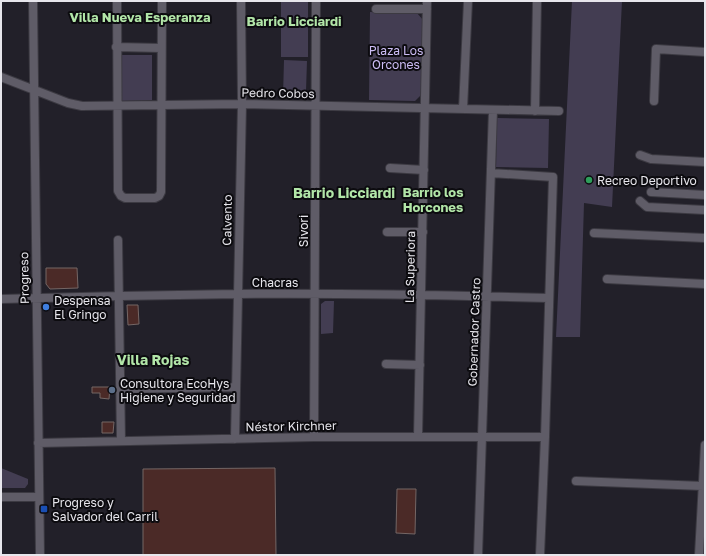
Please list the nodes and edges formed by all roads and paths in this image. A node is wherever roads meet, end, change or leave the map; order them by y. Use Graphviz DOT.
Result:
graph roads {
  1 [pos="33,1"];
  2 [pos="117,1"];
  3 [pos="162,1"];
  4 [pos="241,1"];
  5 [pos="316,1"];
  6 [pos="468,1"];
  7 [pos="537,1"];
  8 [pos="427,5"];
  9 [pos="376,8"];
  10 [pos="116,47"];
  11 [pos="161,48"];
  12 [pos="705,52"];
  13 [pos="1,77"];
  14 [pos="33,90"];
  15 [pos="654,101"];
  16 [pos="242,104"];
  17 [pos="117,105"];
  18 [pos="161,105"];
  19 [pos="316,106"];
  20 [pos="425,108"];
  21 [pos="463,109"];
  22 [pos="493,110"];
  23 [pos="535,111"];
  24 [pos="559,111"];
  25 [pos="640,155"];
  26 [pos="705,162"];
  27 [pos="390,168"];
  28 [pos="424,170"];
  29 [pos="491,173"];
  30 [pos="651,192"];
  31 [pos="705,196"];
  32 [pos="640,201"];
  33 [pos="705,210"];
  34 [pos="387,232"];
  35 [pos="423,232"];
  36 [pos="594,233"];
  37 [pos="705,238"];
  38 [pos="118,240"];
  39 [pos="607,279"];
  40 [pos="705,284"];
  41 [pos="237,294"];
  42 [pos="315,294"];
  43 [pos="119,295"];
  44 [pos="422,295"];
  45 [pos="487,296"];
  46 [pos="1,298"];
  47 [pos="36,298"];
  48 [pos="549,298"];
  49 [pos="386,364"];
  50 [pos="420,365"];
  51 [pos="236,386"];
  52 [pos="120,389"];
  53 [pos="314,437"];
  54 [pos="418,437"];
  55 [pos="482,437"];
  56 [pos="545,437"];
  57 [pos="235,439"];
  58 [pos="121,441"];
  59 [pos="38,443"];
  60 [pos="705,445"];
  61 [pos="576,481"];
  62 [pos="703,486"];
  63 [pos="1,497"];
  64 [pos="38,497"];
  65 [pos="40,555"];
  66 [pos="478,555"];
  67 [pos="540,555"];
  68 [pos="699,555"];
  1 -- 14 [label="street, Progreso"];
  2 -- 10 [label="street"];
  3 -- 11 [label="street"];
  4 -- 16 [label="street, Calvento"];
  5 -- 19 [label="street, Sivori"];
  6 -- 21 [label="street"];
  7 -- 23 [label="street"];
  8 -- 9 [label="street"];
  8 -- 20 [label="street, La Superiora"];
  10 -- 11 [label="street"];
  10 -- 17 [label="street"];
  11 -- 18 [label="street"];
  12 -- 15 [label="street"];
  13 -- 14 [label="street, Pedro Cobos"];
  14 -- 17 [label="street, Pedro Cobos"];
  14 -- 47 [label="street, Progreso"];
  16 -- 18 [label="street, Pedro Cobos"];
  16 -- 19 [label="street, Pedro Cobos"];
  16 -- 41 [label="street, Calvento"];
  17 -- 18 [label="street, Pedro Cobos"];
  17 -- 18 [label="street"];
  19 -- 20 [label="street, Pedro Cobos"];
  19 -- 42 [label="street, Sivori"];
  20 -- 21 [label="street, Pedro Cobos"];
  20 -- 28 [label="street, La Superiora"];
  21 -- 22 [label="street, Pedro Cobos"];
  22 -- 23 [label="street, Pedro Cobos"];
  22 -- 29 [label="street, Gobernador Castro"];
  23 -- 24 [label="street, Pedro Cobos"];
  25 -- 26 [label="street"];
  27 -- 28 [label="street"];
  28 -- 35 [label="street, La Superiora"];
  29 -- 45 [label="street, Gobernador Castro"];
  29 -- 48 [label="street"];
  30 -- 31 [label="street"];
  32 -- 33 [label="street"];
  34 -- 35 [label="street"];
  35 -- 44 [label="street, La Superiora"];
  36 -- 37 [label="street"];
  38 -- 43 [label="street"];
  39 -- 40 [label="street"];
  41 -- 42 [label="street, Chacras"];
  41 -- 43 [label="street, Chacras"];
  41 -- 51 [label="street, Calvento"];
  42 -- 44 [label="street, Chacras"];
  42 -- 53 [label="street, Sivori"];
  43 -- 47 [label="street, Chacras"];
  43 -- 52 [label="street"];
  44 -- 45 [label="street, Chacras"];
  44 -- 50 [label="street, La Superiora"];
  45 -- 48 [label="street, Chacras"];
  45 -- 55 [label="street, Gobernador Castro"];
  46 -- 47 [label="street, Chacras"];
  47 -- 59 [label="street, Progreso"];
  48 -- 56 [label="street"];
  49 -- 50 [label="street"];
  50 -- 54 [label="street, La Superiora"];
  51 -- 52 [label="street"];
  51 -- 57 [label="street, Calvento"];
  52 -- 58 [label="street"];
  53 -- 54 [label="street, Néstor Kirchner"];
  53 -- 57 [label="street, Néstor Kirchner"];
  54 -- 55 [label="street, Néstor Kirchner"];
  55 -- 56 [label="street, Néstor Kirchner"];
  55 -- 66 [label="street, Gobernador Castro"];
  56 -- 67 [label="street"];
  57 -- 58 [label="street, Néstor Kirchner"];
  58 -- 59 [label="street, Néstor Kirchner"];
  59 -- 64 [label="street, Progreso"];
  60 -- 62 [label="street"];
  61 -- 62 [label="street"];
  62 -- 68 [label="street"];
  63 -- 64 [label="street"];
  64 -- 65 [label="street, Progreso"];
}
